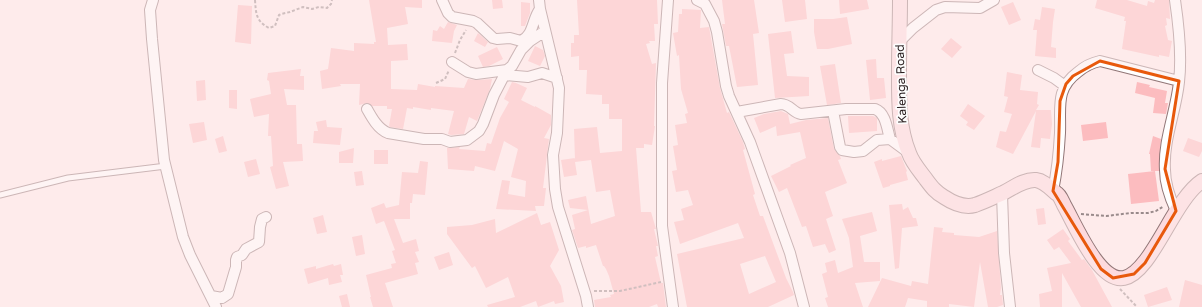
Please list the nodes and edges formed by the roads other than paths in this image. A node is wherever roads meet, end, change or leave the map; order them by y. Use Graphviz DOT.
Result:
graph roads {
  1 [pos="153,0"];
  2 [pos="442,0"];
  3 [pos="668,0"];
  4 [pos="697,0"];
  5 [pos="900,0"];
  6 [pos="994,0"];
  7 [pos="1175,0"];
  8 [pos="539,4"];
  9 [pos="545,32"];
  10 [pos="899,42"];
  11 [pos="452,62"];
  12 [pos="1038,70"];
  13 [pos="506,72"];
  14 [pos="558,78"];
  15 [pos="1180,81"];
  16 [pos="1065,86"];
  17 [pos="367,109"];
  18 [pos="834,111"];
  19 [pos="737,112"];
  20 [pos="890,139"];
  21 [pos="909,153"];
  22 [pos="166,166"];
  23 [pos="1202,181"];
  24 [pos="1053,191"];
  25 [pos="1002,194"];
  26 [pos="0,195"];
  27 [pos="1174,206"];
  28 [pos="266,218"];
  29 [pos="211,296"];
  30 [pos="216,307"];
  31 [pos="588,307"];
  32 [pos="673,307"];
  33 [pos="804,307"];
  34 [pos="1010,307"];
  1 -- 22 [label="street"];
  2 -- 8 [label="street"];
  3 -- 32 [label="street"];
  4 -- 19 [label="street"];
  5 -- 10 [label="main road, Kalenga Road"];
  6 -- 10 [label="street"];
  7 -- 15 [label="street"];
  8 -- 9 [label="street"];
  9 -- 13 [label="street"];
  9 -- 14 [label="street"];
  10 -- 21 [label="main road, Kalenga Road"];
  11 -- 13 [label="street"];
  12 -- 16 [label="street"];
  13 -- 14 [label="street"];
  13 -- 17 [label="street"];
  14 -- 31 [label="street"];
  15 -- 16 [label="street"];
  15 -- 27 [label="street"];
  16 -- 24 [label="street"];
  18 -- 19 [label="street"];
  18 -- 20 [label="street"];
  18 -- 20 [label="street"];
  19 -- 33 [label="street"];
  20 -- 21 [label="street"];
  21 -- 25 [label="main road, Kalenga Road"];
  22 -- 26 [label="lane"];
  22 -- 29 [label="street"];
  23 -- 27 [label="main road, Kalenga Road"];
  24 -- 25 [label="main road, Kalenga Road"];
  24 -- 27 [label="main road, Kalenga Road"];
  25 -- 34 [label="street"];
  28 -- 29 [label="street"];
  29 -- 30 [label="street"];
}
